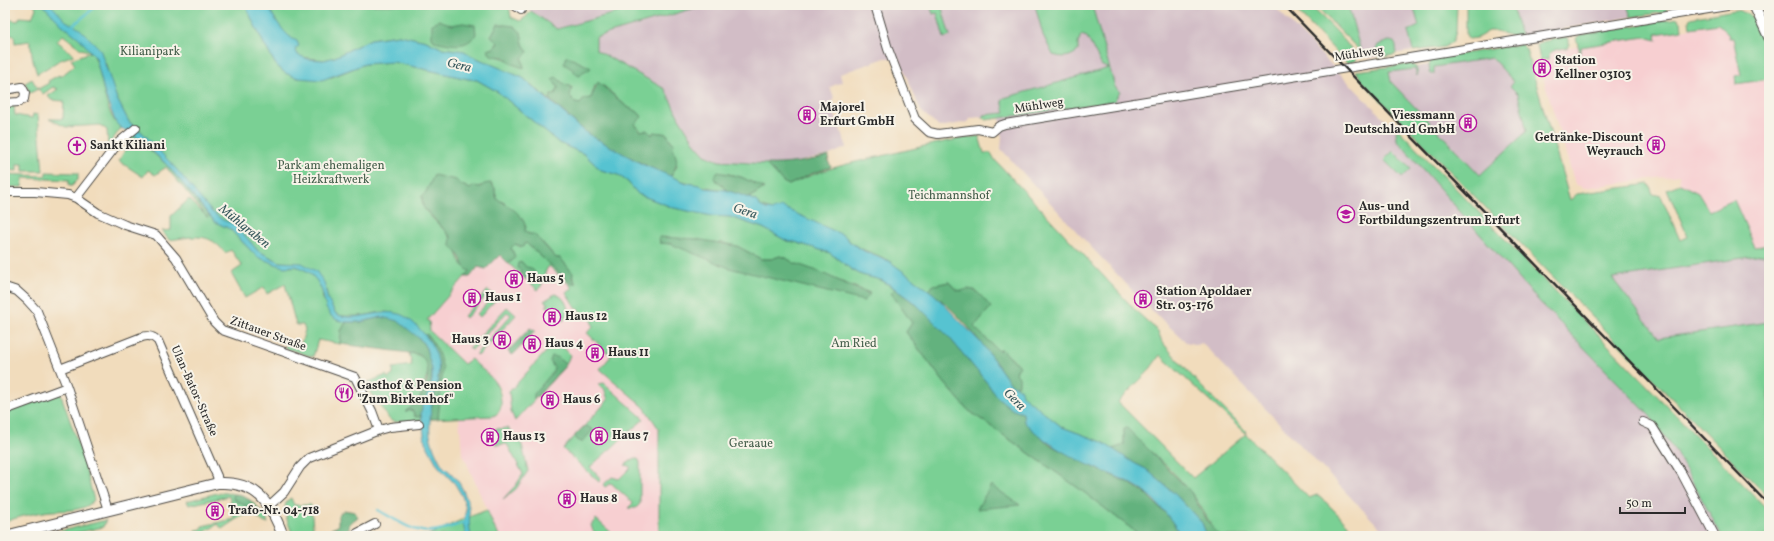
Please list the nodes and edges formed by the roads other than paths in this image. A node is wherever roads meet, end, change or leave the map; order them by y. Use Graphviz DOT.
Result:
graph roads {
  1 [pos="875,5"];
  2 [pos="1733,5"];
  3 [pos="1754,5"];
  4 [pos="1769,37"];
  5 [pos="5,90"];
  6 [pos="5,102"];
  7 [pos="136,128"];
  8 [pos="5,192"];
  9 [pos="76,198"];
  10 [pos="5,287"];
  11 [pos="60,369"];
  12 [pos="67,387"];
  13 [pos="5,410"];
  14 [pos="1643,422"];
  15 [pos="419,424"];
  16 [pos="379,430"];
  17 [pos="218,483"];
  18 [pos="270,505"];
  19 [pos="108,510"];
  20 [pos="375,524"];
  21 [pos="5,536"];
  22 [pos="283,536"];
  23 [pos="352,536"];
  24 [pos="1716,536"];
  1 -- 2 [label="street, Mühlweg"];
  3 -- 4 [label="street"];
  5 -- 6 [label="street"];
  7 -- 9 [label="street"];
  8 -- 9 [label="street, Zittauer Straße"];
  9 -- 16 [label="street, Zittauer Straße"];
  10 -- 11 [label="street"];
  11 -- 12 [label="street"];
  11 -- 17 [label="street, Ulan-Bator-Straße"];
  12 -- 13 [label="street"];
  12 -- 19 [label="street"];
  14 -- 24 [label="street"];
  15 -- 16 [label="street"];
  16 -- 18 [label="street"];
  17 -- 18 [label="street"];
  17 -- 19 [label="street"];
  18 -- 22 [label="street"];
  19 -- 21 [label="street"];
  20 -- 23 [label="street"];
}
